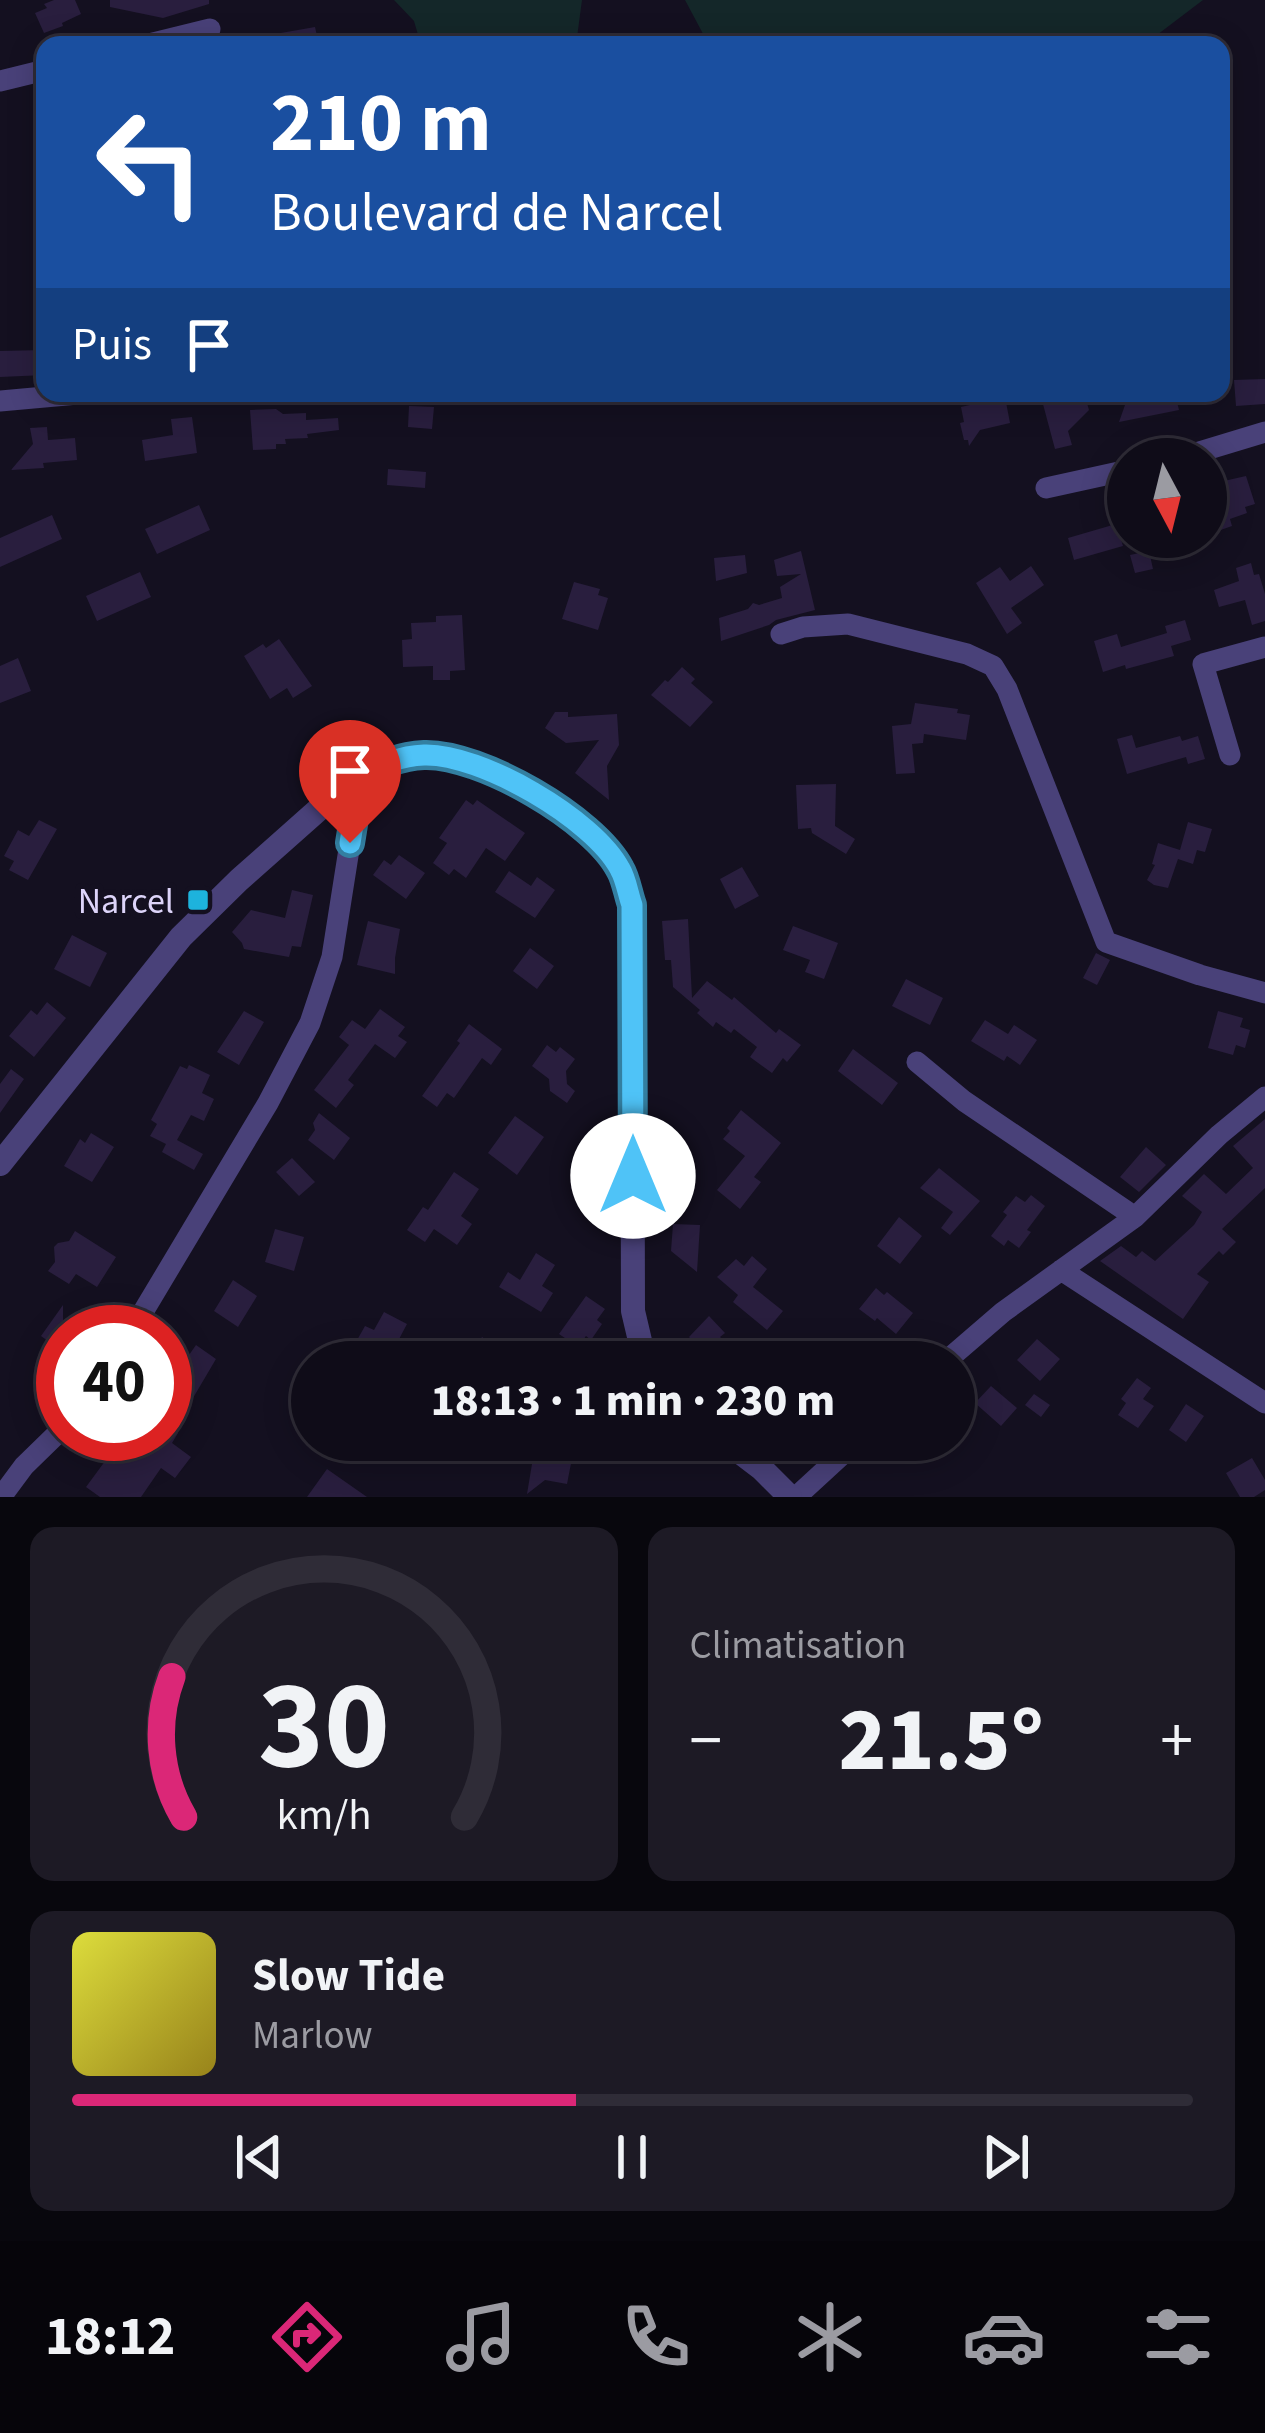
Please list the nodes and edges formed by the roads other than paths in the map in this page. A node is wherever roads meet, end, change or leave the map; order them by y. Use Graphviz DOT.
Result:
graph roads {
  1 [pos="210,29"];
  2 [pos="182,36"];
  3 [pos="36,72"];
  4 [pos="0,81"];
  5 [pos="36,398"];
  6 [pos="0,401"];
  7 [pos="1265,432"];
  8 [pos="1227,444"];
  9 [pos="1107,475"];
  10 [pos="1046,488"];
  11 [pos="782,634"];
  12 [pos="1265,647"];
  13 [pos="1230,755"];
  14 [pos="354,778"];
  15 [pos="1265,993"];
  16 [pos="917,1062"];
  17 [pos="1265,1097"];
  18 [pos="0,1164"];
  19 [pos="1135,1217"];
  20 [pos="1061,1270"];
  21 [pos="147,1305"];
  22 [pos="640,1341"];
  23 [pos="969,1341"];
  24 [pos="1265,1403"];
  25 [pos="36,1454"];
  26 [pos="752,1461"];
  27 [pos="834,1461"];
  28 [pos="1,1497"];
  29 [pos="793,1497"];
  1 -- 2 [label="street"];
  3 -- 4 [label="street"];
  5 -- 6 [label="street"];
  7 -- 8 [label="street"];
  9 -- 10 [label="street"];
  11 -- 15 [label="street"];
  12 -- 13 [label="street"];
  14 -- 18 [label="street"];
  14 -- 21 [label="street"];
  14 -- 22 [label="street"];
  16 -- 19 [label="street"];
  17 -- 19 [label="street"];
  19 -- 20 [label="street"];
  20 -- 23 [label="street"];
  20 -- 24 [label="street"];
  25 -- 28 [label="street"];
  26 -- 29 [label="street"];
  27 -- 29 [label="street"];
}
